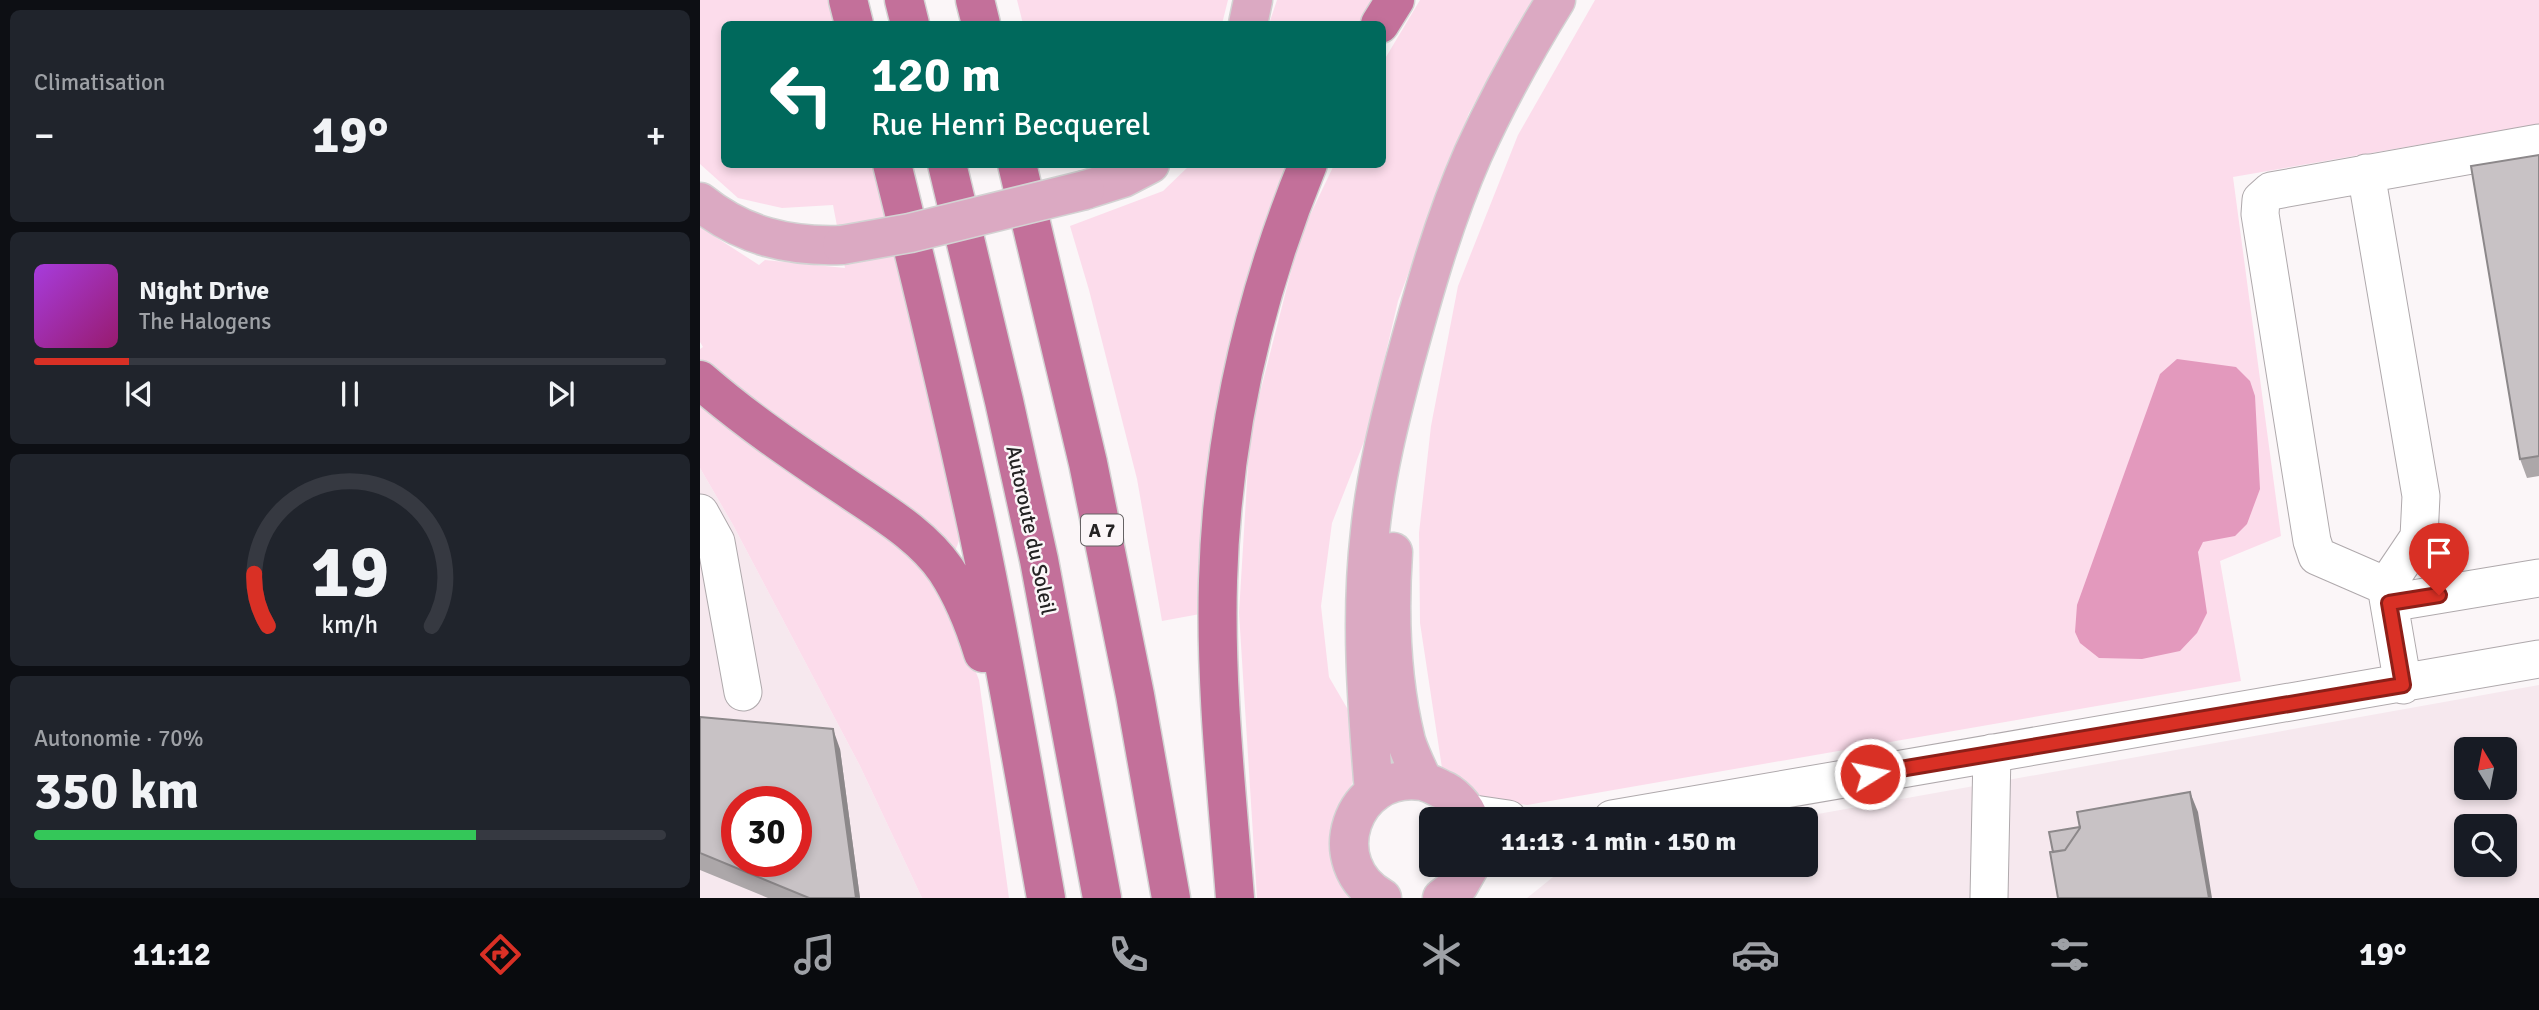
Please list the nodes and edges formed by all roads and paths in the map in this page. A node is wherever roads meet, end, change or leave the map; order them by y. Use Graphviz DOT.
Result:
graph roads {
  1 [pos="848,0"];
  2 [pos="904,0"];
  3 [pos="975,0"];
  4 [pos="1253,0"];
  5 [pos="1395,0"];
  6 [pos="1556,0"];
  7 [pos="853,21"];
  8 [pos="909,21"];
  9 [pos="980,21"];
  10 [pos="1249,21"];
  11 [pos="1382,21"];
  12 [pos="2539,143"];
  13 [pos="893,168"];
  14 [pos="948,168"];
  15 [pos="1018,168"];
  16 [pos="1142,168"];
  17 [pos="1306,168"];
  18 [pos="2367,173"];
  19 [pos="700,202"];
  20 [pos="1415,324"];
  21 [pos="700,380"];
  22 [pos="700,513"];
  23 [pos="2539,578"];
  24 [pos="2388,595"];
  25 [pos="2539,659"];
  26 [pos="2403,685"];
  27 [pos="743,692"];
  28 [pos="1992,754"];
  29 [pos="1423,781"];
  30 [pos="1374,792"];
  31 [pos="1461,807"];
  32 [pos="1682,807"];
  33 [pos="1030,809"];
  34 [pos="1464,877"];
  35 [pos="1046,898"];
  36 [pos="1102,898"];
  37 [pos="1171,898"];
  38 [pos="1234,898"];
  39 [pos="1382,898"];
  40 [pos="1442,898"];
  41 [pos="1989,898"];
  1 -- 7 [label="highway"];
  2 -- 8 [label="highway"];
  3 -- 9 [label="highway"];
  4 -- 10 [label="main road"];
  5 -- 11 [label="highway"];
  6 -- 20 [label="main road"];
  12 -- 18 [label="street"];
  13 -- 33 [label="highway"];
  14 -- 36 [label="highway, Autoroute du Soleil"];
  15 -- 37 [label="highway, A 7"];
  16 -- 19 [label="main road, bridge"];
  17 -- 38 [label="highway"];
  18 -- 24 [label="street"];
  18 -- 24 [label="street"];
  20 -- 29 [label="main road"];
  20 -- 30 [label="main road"];
  21 -- 33 [label="highway"];
  22 -- 27 [label="street"];
  23 -- 24 [label="street"];
  24 -- 26 [label="street"];
  25 -- 26 [label="street"];
  26 -- 28 [label="street"];
  28 -- 32 [label="street"];
  28 -- 41 [label="street"];
  29 -- 30 [label="main road"];
  29 -- 31 [label="main road"];
  30 -- 39 [label="main road"];
  33 -- 35 [label="highway"];
  34 -- 40 [label="main road"];
}
